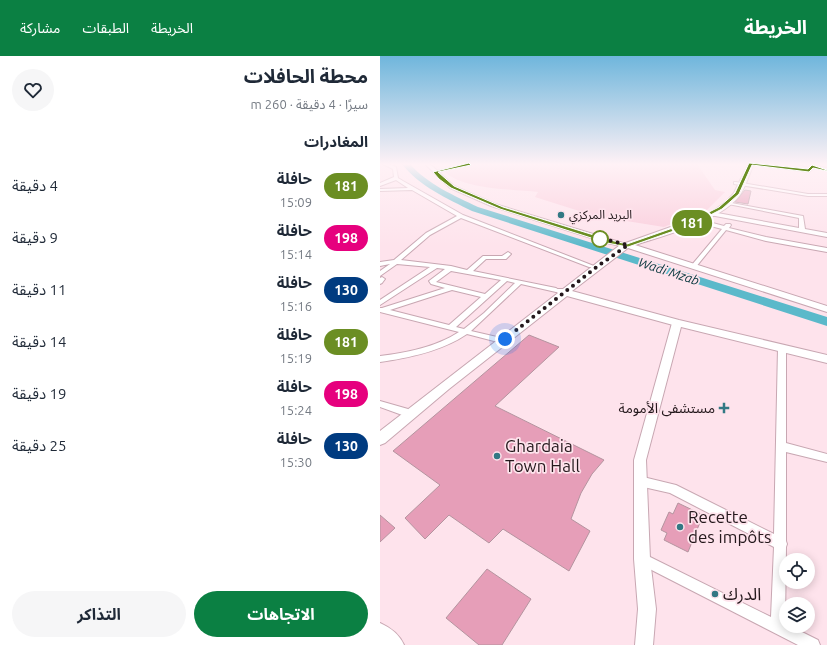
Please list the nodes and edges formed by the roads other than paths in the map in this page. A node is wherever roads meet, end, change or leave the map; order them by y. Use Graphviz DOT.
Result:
graph roads {
  1 [pos="417,191"];
  2 [pos="463,191"];
  3 [pos="732,191"];
  4 [pos="738,191"];
  5 [pos="786,191"];
  6 [pos="827,195"];
  7 [pos="728,203"];
  8 [pos="712,214"];
  9 [pos="461,216"];
  10 [pos="735,218"];
  11 [pos="693,220"];
  12 [pos="724,228"];
  13 [pos="802,230"];
  14 [pos="827,235"];
  15 [pos="623,246"];
  16 [pos="827,250"];
  17 [pos="508,254"];
  18 [pos="395,262"];
  19 [pos="380,264"];
  20 [pos="594,265"];
  21 [pos="436,266"];
  22 [pos="692,267"];
  23 [pos="451,268"];
  24 [pos="469,271"];
  25 [pos="381,278"];
  26 [pos="506,279"];
  27 [pos="520,282"];
  28 [pos="451,288"];
  29 [pos="560,292"];
  30 [pos="486,296"];
  31 [pos="381,308"];
  32 [pos="827,308"];
  33 [pos="677,323"];
  34 [pos="451,327"];
  35 [pos="465,333"];
  36 [pos="494,339"];
  37 [pos="782,348"];
  38 [pos="392,357"];
  39 [pos="380,359"];
  40 [pos="827,359"];
  41 [pos="380,366"];
  42 [pos="380,404"];
  43 [pos="405,412"];
  44 [pos="380,434"];
  45 [pos="380,440"];
  46 [pos="780,446"];
  47 [pos="827,458"];
  48 [pos="639,481"];
  49 [pos="781,544"];
  50 [pos="642,559"];
  51 [pos="778,627"];
  52 [pos="380,634"];
  53 [pos="392,645"];
  54 [pos="644,645"];
  55 [pos="813,645"];
  1 -- 9 [label="street"];
  2 -- 15 [label="street"];
  3 -- 11 [label="main road"];
  4 -- 7 [label="main road"];
  5 -- 6 [label="street"];
  7 -- 8 [label="main road"];
  7 -- 13 [label="street"];
  8 -- 10 [label="street"];
  8 -- 11 [label="main road"];
  9 -- 18 [label="street"];
  9 -- 20 [label="street"];
  10 -- 12 [label="street"];
  10 -- 13 [label="street"];
  11 -- 12 [label="street"];
  11 -- 15 [label="main road"];
  12 -- 16 [label="street"];
  12 -- 22 [label="street"];
  13 -- 14 [label="street"];
  15 -- 20 [label="main road"];
  15 -- 22 [label="main road"];
  17 -- 24 [label="street"];
  18 -- 19 [label="street"];
  18 -- 21 [label="street"];
  18 -- 25 [label="street"];
  20 -- 29 [label="main road"];
  21 -- 23 [label="street"];
  21 -- 31 [label="street"];
  22 -- 32 [label="main road"];
  23 -- 24 [label="street"];
  23 -- 28 [label="street"];
  24 -- 26 [label="street"];
  26 -- 27 [label="street"];
  26 -- 30 [label="street"];
  27 -- 29 [label="street"];
  27 -- 35 [label="street"];
  28 -- 30 [label="street"];
  28 -- 31 [label="street"];
  29 -- 33 [label="main road"];
  29 -- 36 [label="main road"];
  29 -- 45 [label="main road"];
  30 -- 34 [label="street"];
  31 -- 34 [label="street"];
  33 -- 37 [label="main road"];
  33 -- 48 [label="street"];
  34 -- 35 [label="street"];
  35 -- 36 [label="street"];
  35 -- 38 [label="street"];
  36 -- 43 [label="main road"];
  37 -- 40 [label="main road"];
  37 -- 46 [label="street"];
  38 -- 39 [label="street"];
  38 -- 41 [label="street"];
  42 -- 43 [label="street"];
  43 -- 44 [label="main road"];
  46 -- 47 [label="street"];
  46 -- 49 [label="street"];
  48 -- 49 [label="street"];
  48 -- 50 [label="street"];
  49 -- 51 [label="street"];
  50 -- 51 [label="street"];
  50 -- 54 [label="street"];
  51 -- 55 [label="street"];
  52 -- 53 [label="main road"];
}
